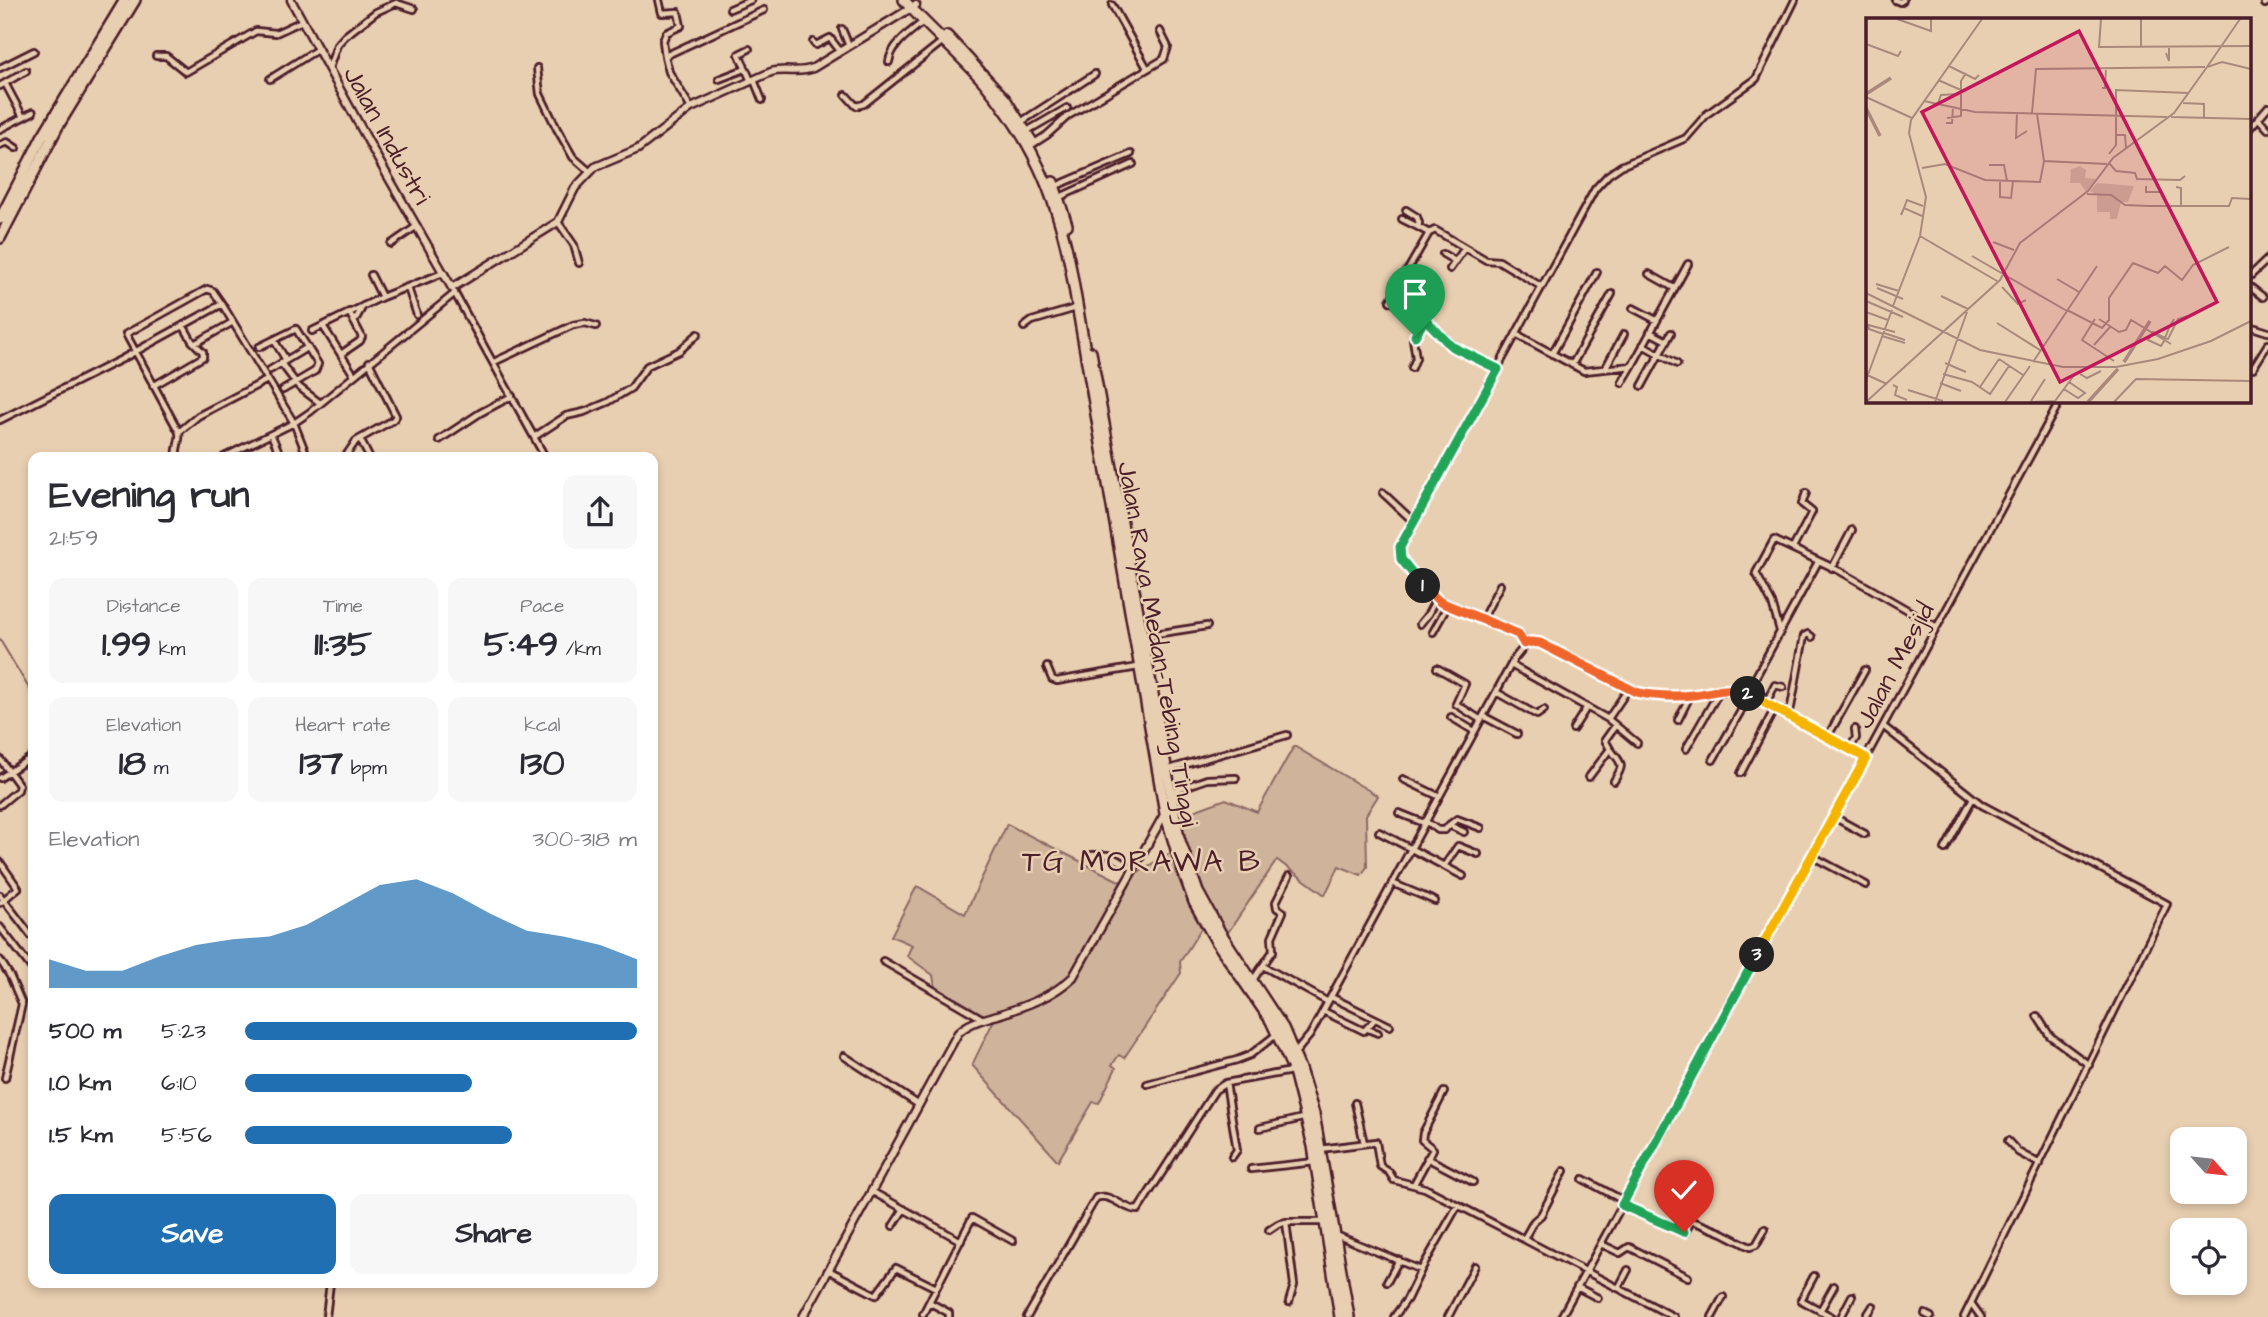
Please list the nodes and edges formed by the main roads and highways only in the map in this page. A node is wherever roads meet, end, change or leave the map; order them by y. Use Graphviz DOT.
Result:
graph roads {
  1 [pos="125,0"];
  2 [pos="135,0"];
  3 [pos="913,3"];
  4 [pos="0,219"];
  5 [pos="0,238"];
  6 [pos="1297,1070"];
  7 [pos="1340,1317"];
  8 [pos="1348,1317"];
  1 -- 4 [label="highway"];
  2 -- 5 [label="highway"];
  3 -- 6 [label="highway, Jalan Raya Medan-Tebing Tinggi"];
  3 -- 6 [label="highway, Jalan Raya Medan-Tebing Tinggi"];
  6 -- 7 [label="highway, Jalan Raya Medan-Tebing Tinggi"];
  6 -- 8 [label="highway, Jalan Raya Medan-Tebing Tinggi"];
}
